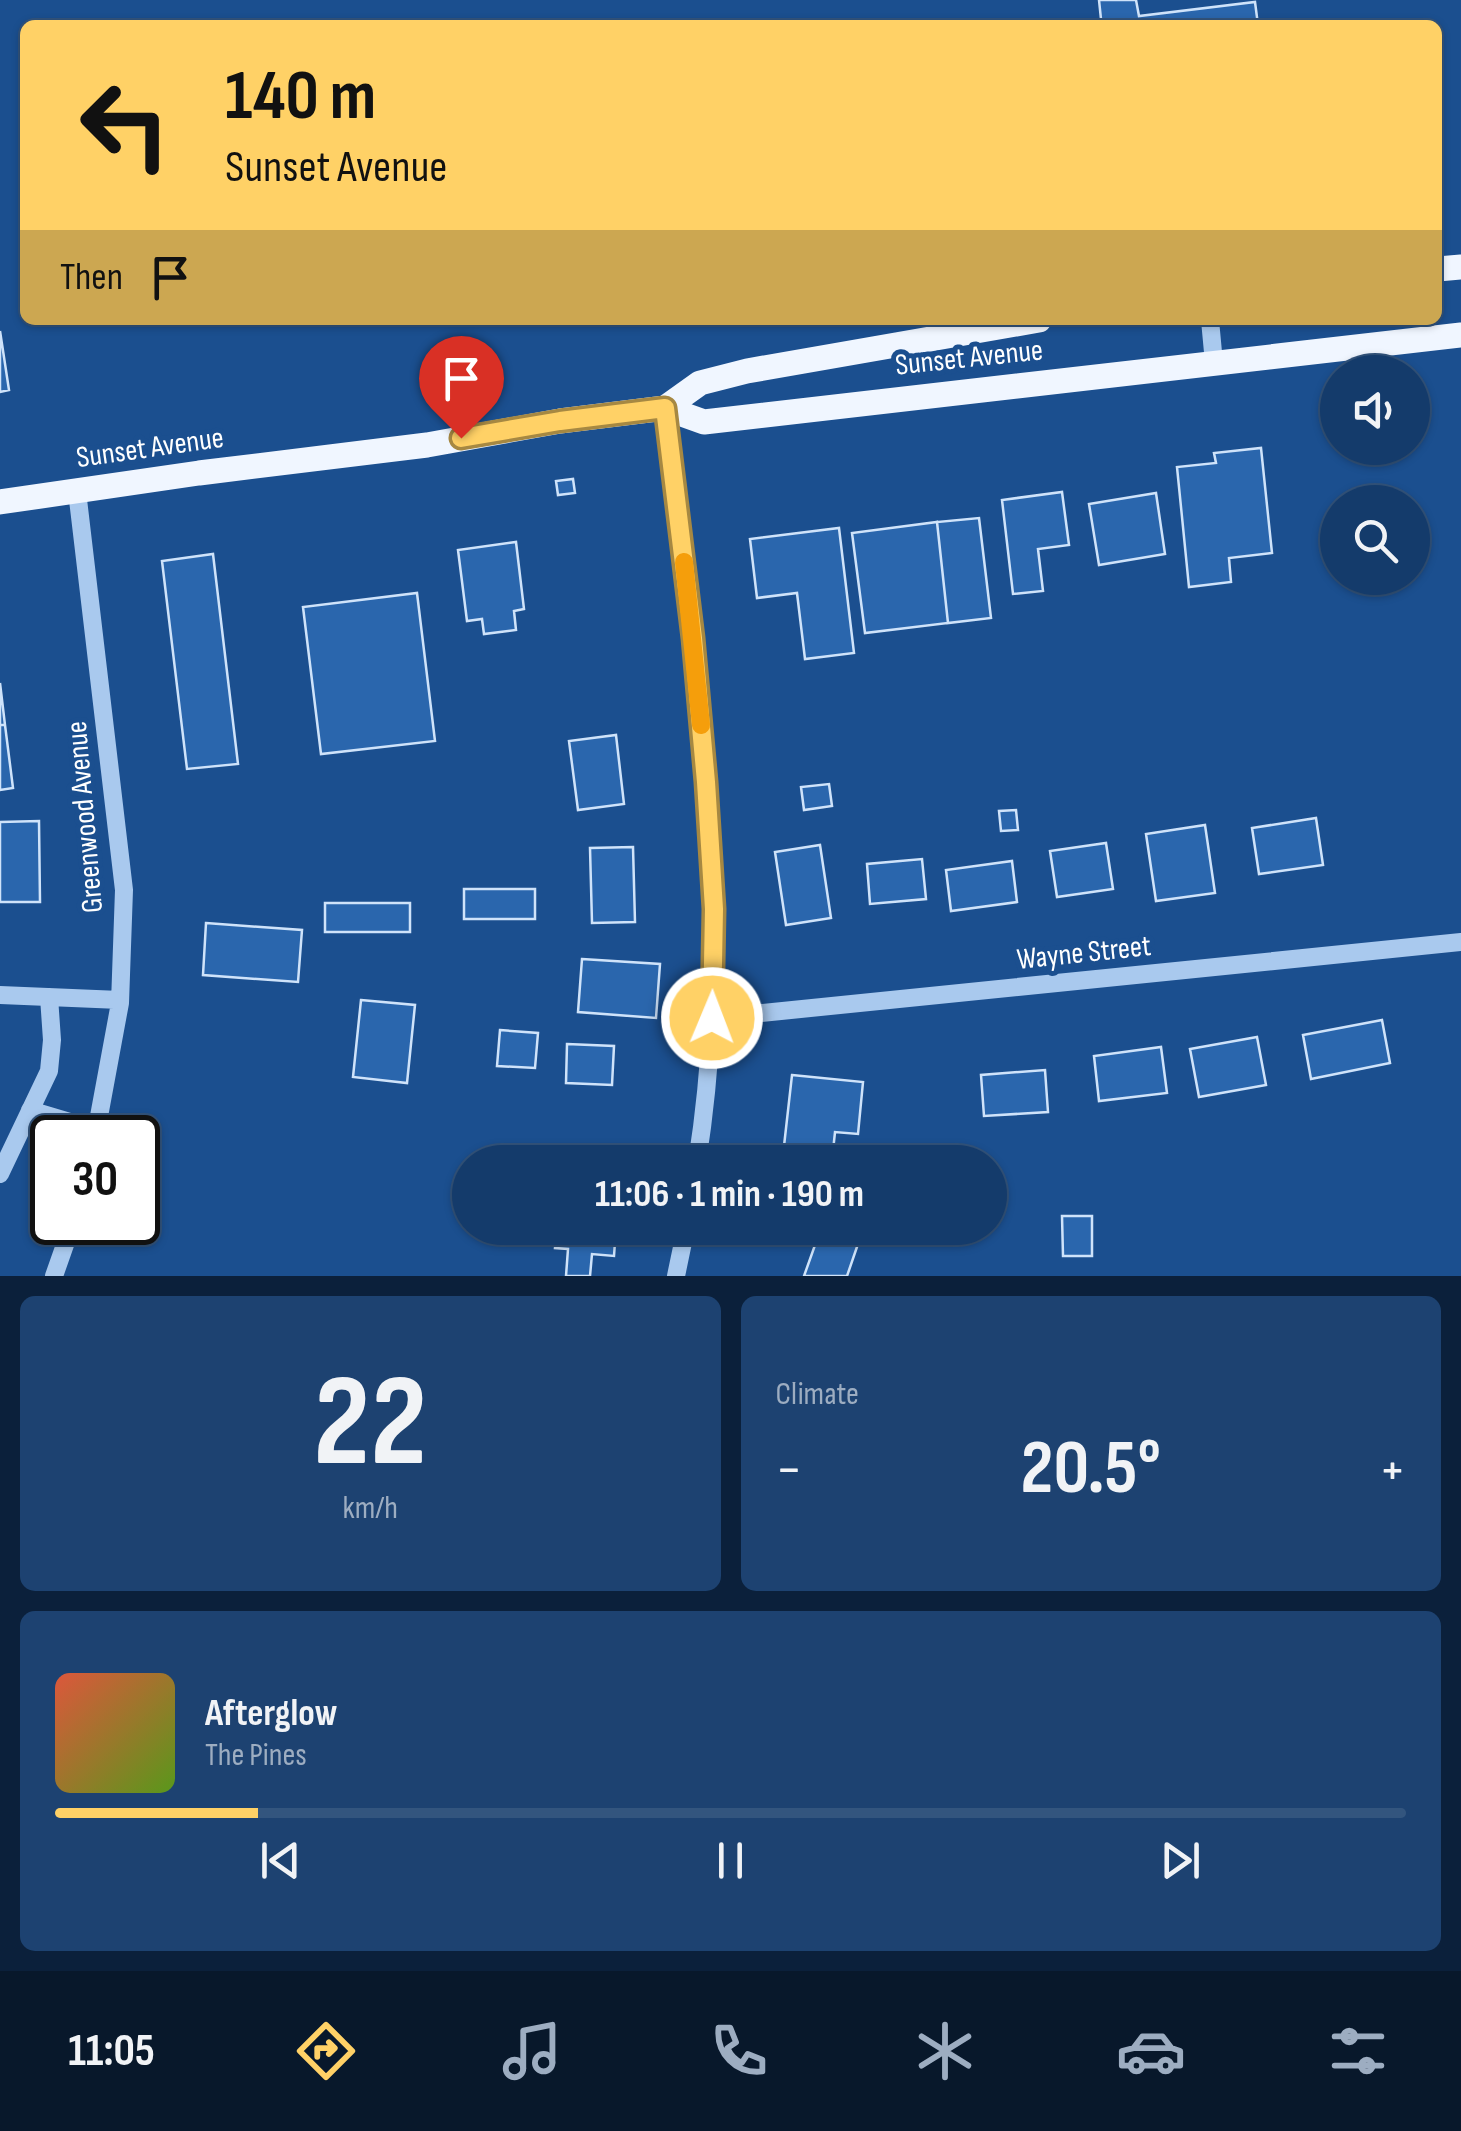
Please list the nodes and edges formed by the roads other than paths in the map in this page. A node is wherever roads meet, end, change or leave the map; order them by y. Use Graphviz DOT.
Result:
graph roads {
  1 [pos="1010,325"];
  2 [pos="1210,325"];
  3 [pos="1461,335"];
  4 [pos="1214,362"];
  5 [pos="665,408"];
  6 [pos="76,491"];
  7 [pos="0,502"];
  8 [pos="1461,942"];
  9 [pos="0,996"];
  10 [pos="49,997"];
  11 [pos="120,1000"];
  12 [pos="712,1018"];
  13 [pos="30,1110"];
  14 [pos="44,1115"];
  15 [pos="99,1115"];
  16 [pos="700,1145"];
  17 [pos="0,1174"];
  18 [pos="65,1245"];
  19 [pos="682,1245"];
  20 [pos="54,1276"];
  21 [pos="676,1276"];
  1 -- 5 [label="main road, Sunset Avenue"];
  2 -- 4 [label="street"];
  3 -- 4 [label="main road, Sunset Avenue"];
  4 -- 5 [label="main road, Sunset Avenue"];
  5 -- 6 [label="main road, Sunset Avenue"];
  5 -- 12 [label="street"];
  6 -- 7 [label="main road, Sunset Avenue"];
  6 -- 11 [label="street, Greenwood Avenue"];
  8 -- 12 [label="street, Wayne Street"];
  9 -- 10 [label="street"];
  10 -- 11 [label="street"];
  10 -- 13 [label="street"];
  11 -- 15 [label="street, Greenwood Avenue"];
  12 -- 16 [label="street"];
  13 -- 14 [label="street"];
  13 -- 17 [label="street"];
  18 -- 20 [label="street"];
  19 -- 21 [label="street"];
}
